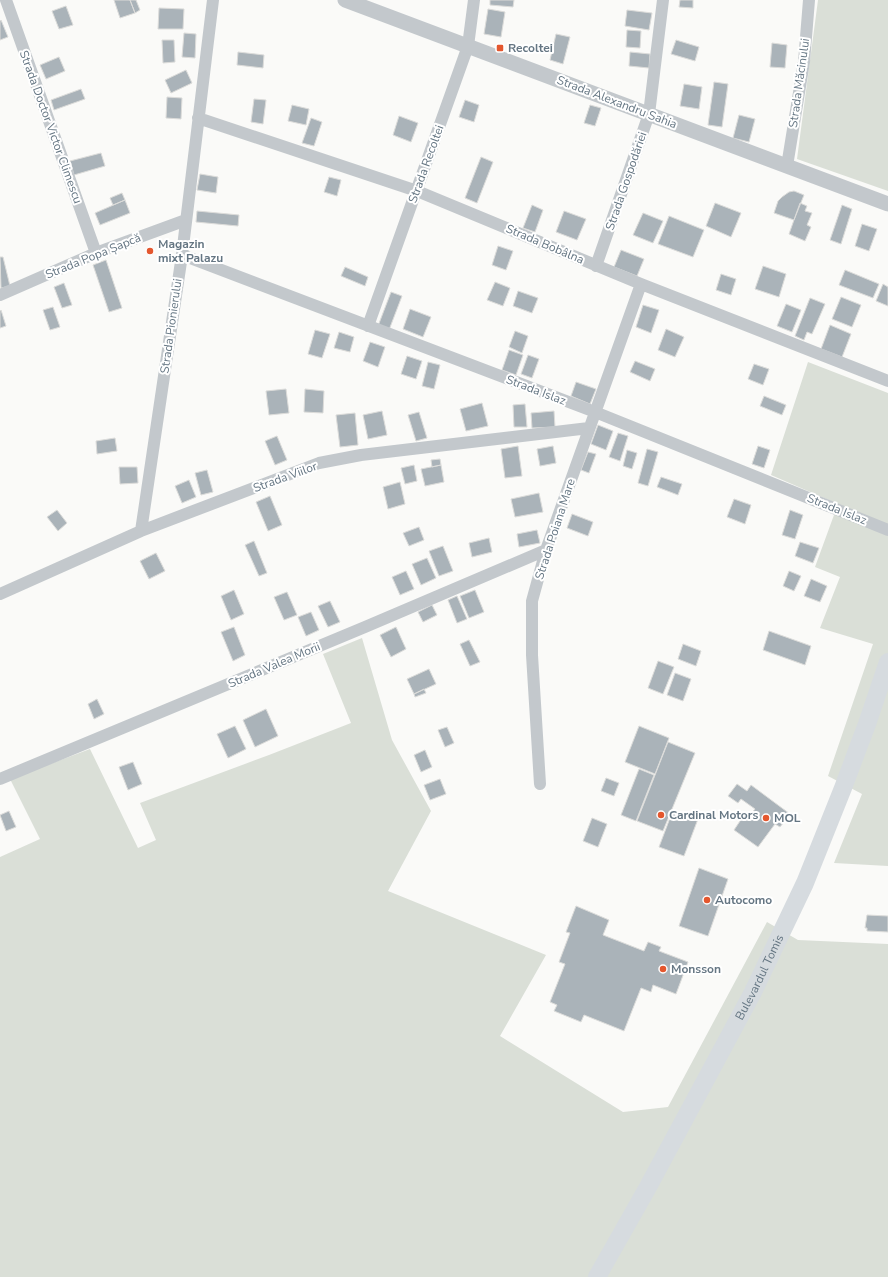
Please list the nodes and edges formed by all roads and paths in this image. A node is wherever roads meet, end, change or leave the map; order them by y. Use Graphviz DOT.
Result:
graph roads {
  1 [pos="6,0"];
  2 [pos="213,0"];
  3 [pos="345,0"];
  4 [pos="474,0"];
  5 [pos="663,0"];
  6 [pos="809,0"];
  7 [pos="468,46"];
  8 [pos="649,114"];
  9 [pos="198,118"];
  10 [pos="787,166"];
  11 [pos="417,191"];
  12 [pos="888,204"];
  13 [pos="186,220"];
  14 [pos="96,254"];
  15 [pos="182,255"];
  16 [pos="596,266"];
  17 [pos="641,284"];
  18 [pos="0,295"];
  19 [pos="368,326"];
  20 [pos="888,381"];
  21 [pos="595,412"];
  22 [pos="589,428"];
  23 [pos="888,530"];
  24 [pos="141,532"];
  25 [pos="546,550"];
  26 [pos="0,594"];
  27 [pos="888,662"];
  28 [pos="888,692"];
  29 [pos="0,779"];
  30 [pos="540,784"];
  31 [pos="597,1277"];
  32 [pos="610,1277"];
  1 -- 14 [label="street, Strada Doctor Victor Climescu"];
  2 -- 9 [label="street, Strada Pionierului"];
  3 -- 7 [label="street, Strada Alexandru Sahia"];
  4 -- 7 [label="street, Strada Recoltei"];
  5 -- 8 [label="street, Strada Gospodăriei"];
  6 -- 10 [label="street, Strada Măcinului"];
  7 -- 8 [label="street, Strada Alexandru Sahia"];
  7 -- 11 [label="street, Strada Recoltei"];
  8 -- 10 [label="street, Strada Alexandru Sahia"];
  8 -- 16 [label="street, Strada Gospodăriei"];
  9 -- 11 [label="street, Strada Bobâlna"];
  9 -- 13 [label="street, Strada Pionierului"];
  10 -- 12 [label="street, Strada Alexandru Sahia"];
  11 -- 16 [label="street, Strada Bobâlna"];
  11 -- 19 [label="street, Strada Recoltei"];
  13 -- 14 [label="street, Strada Popa Șapcă"];
  13 -- 15 [label="street, Strada Pionierului"];
  14 -- 18 [label="street, Strada Popa Șapcă"];
  15 -- 19 [label="street, Strada Islaz"];
  15 -- 24 [label="street, Strada Pionierului"];
  16 -- 17 [label="street, Strada Bobâlna"];
  17 -- 20 [label="street, Strada Bobâlna"];
  17 -- 21 [label="street, Strada Poiana Mare"];
  19 -- 21 [label="street, Strada Islaz"];
  21 -- 22 [label="street, Strada Poiana Mare"];
  21 -- 23 [label="street, Strada Islaz"];
  22 -- 24 [label="street, Strada Viilor"];
  22 -- 25 [label="street, Strada Poiana Mare"];
  24 -- 26 [label="street, Strada Viilor"];
  25 -- 29 [label="street, Strada Valea Morii"];
  25 -- 30 [label="street, Strada Poiana Mare"];
  27 -- 31 [label="main road, Bulevardul Tomis"];
  28 -- 32 [label="main road, Bulevardul Tomis"];
}
